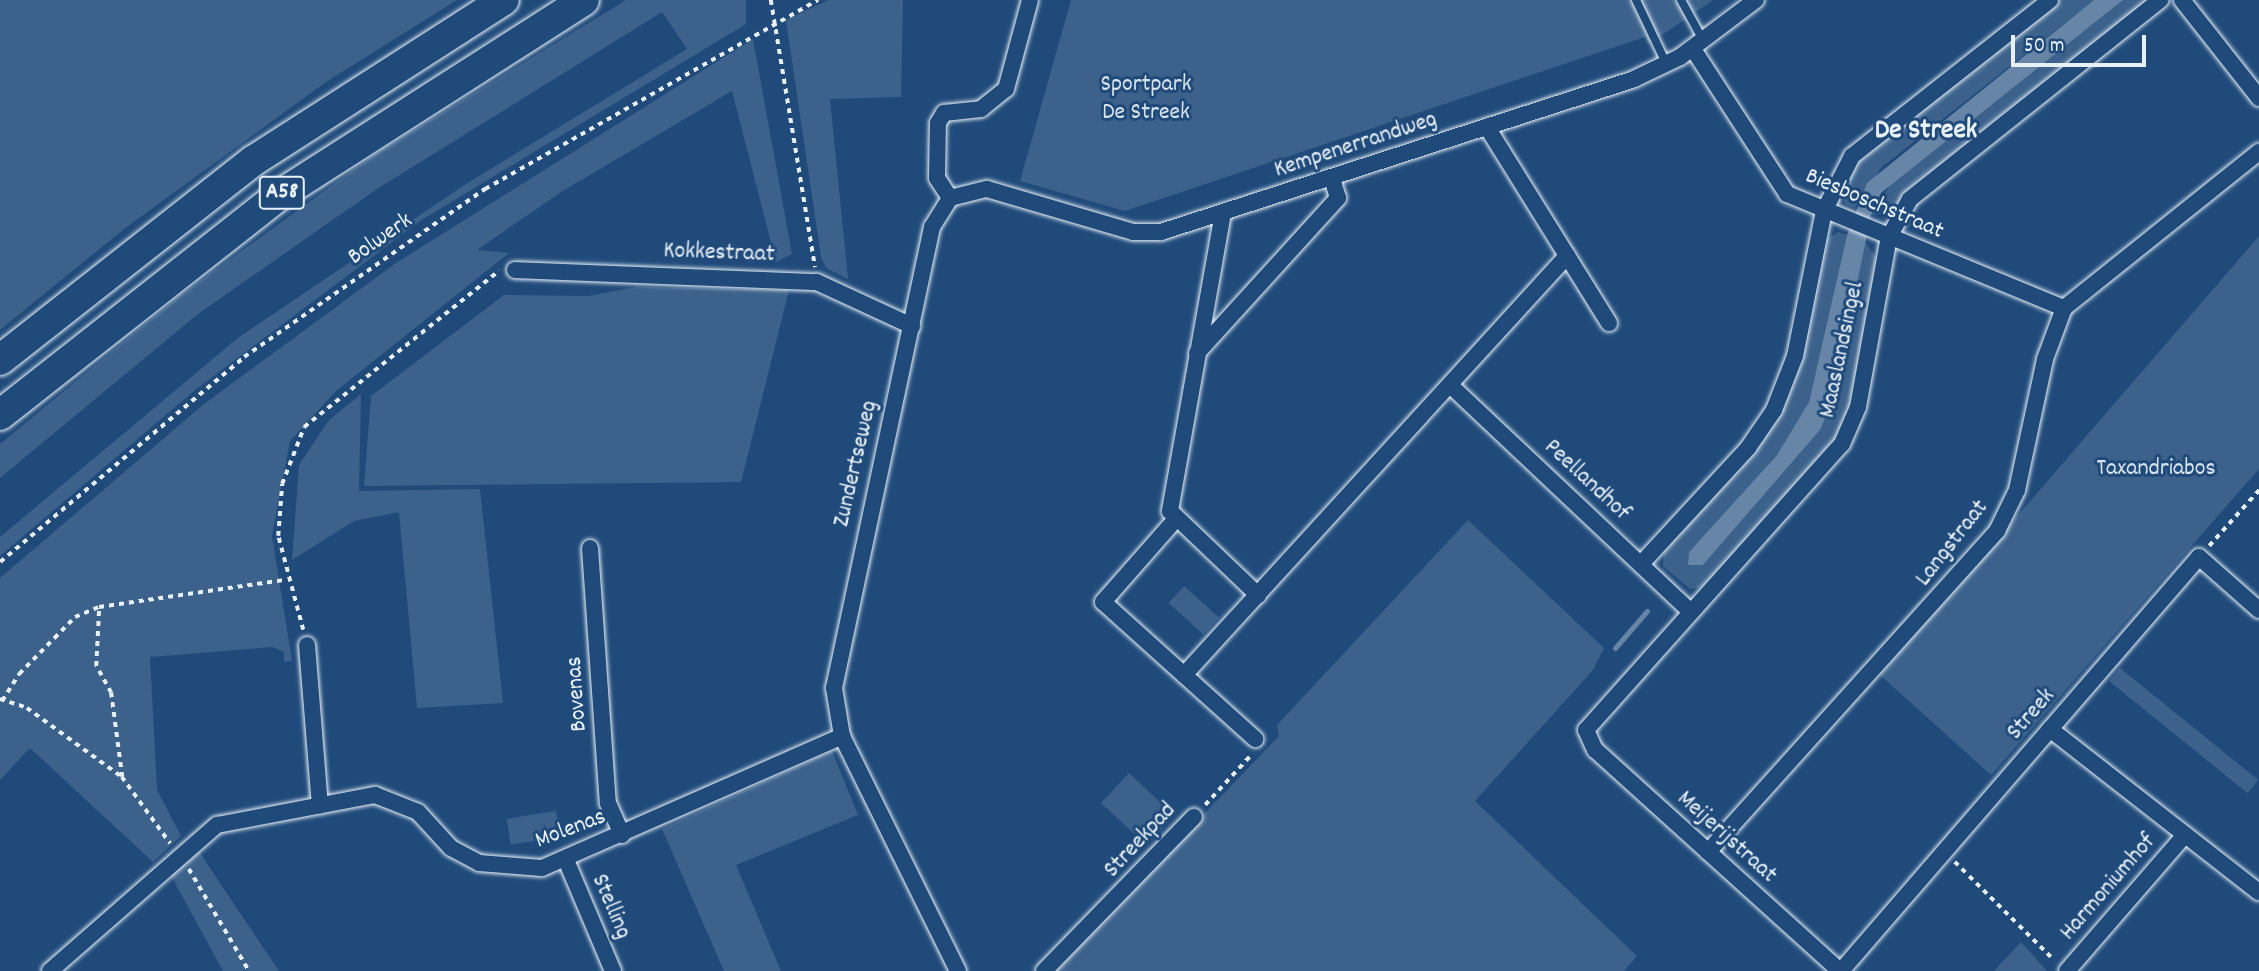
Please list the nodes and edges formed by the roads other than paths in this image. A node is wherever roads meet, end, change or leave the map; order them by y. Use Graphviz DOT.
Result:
graph roads {
  1 [pos="504,0"];
  2 [pos="584,0"];
  3 [pos="1030,0"];
  4 [pos="1636,0"];
  5 [pos="1681,0"];
  6 [pos="1756,0"];
  7 [pos="2050,0"];
  8 [pos="2160,0"];
  9 [pos="2182,0"];
  10 [pos="1698,45"];
  11 [pos="1667,65"];
  12 [pos="2259,97"];
  13 [pos="1487,127"];
  14 [pos="2259,152"];
  15 [pos="1332,178"];
  16 [pos="950,198"];
  17 [pos="1824,212"];
  18 [pos="1223,213"];
  19 [pos="1882,235"];
  20 [pos="1567,256"];
  21 [pos="515,270"];
  22 [pos="2064,308"];
  23 [pos="1609,323"];
  24 [pos="912,326"];
  25 [pos="1198,354"];
  26 [pos="0,360"];
  27 [pos="1450,385"];
  28 [pos="0,415"];
  29 [pos="1175,520"];
  30 [pos="590,548"];
  31 [pos="1641,564"];
  32 [pos="1258,595"];
  33 [pos="2259,610"];
  34 [pos="1690,611"];
  35 [pos="307,645"];
  36 [pos="1184,675"];
  37 [pos="2050,729"];
  38 [pos="1585,735"];
  39 [pos="842,736"];
  40 [pos="1255,739"];
  41 [pos="320,805"];
  42 [pos="1194,817"];
  43 [pos="622,835"];
  44 [pos="2185,835"];
  45 [pos="1708,852"];
  46 [pos="566,860"];
  47 [pos="2259,892"];
  48 [pos="2063,968"];
  49 [pos="50,971"];
  50 [pos="612,971"];
  51 [pos="958,971"];
  52 [pos="1044,971"];
  53 [pos="1841,971"];
  1 -- 26 [label="highway, A58"];
  2 -- 28 [label="highway, A58"];
  3 -- 16 [label="street"];
  4 -- 11 [label="lane"];
  5 -- 10 [label="lane"];
  6 -- 10 [label="street, Kempenerrandweg"];
  7 -- 17 [label="street, Maaslandsingel"];
  8 -- 19 [label="street, Maaslandsingel"];
  9 -- 12 [label="street"];
  10 -- 11 [label="street, Kempenerrandweg"];
  10 -- 17 [label="street, Biesboschstraat"];
  11 -- 13 [label="street, Kempenerrandweg"];
  13 -- 15 [label="street, Kempenerrandweg"];
  13 -- 20 [label="street"];
  14 -- 22 [label="street"];
  15 -- 18 [label="street, Kempenerrandweg"];
  15 -- 25 [label="street"];
  16 -- 18 [label="street, Kempenerrandweg"];
  16 -- 24 [label="street, Zundertseweg"];
  17 -- 19 [label="street, Biesboschstraat"];
  17 -- 31 [label="street, Maaslandsingel"];
  18 -- 25 [label="street"];
  19 -- 22 [label="street, Biesboschstraat"];
  19 -- 34 [label="street, Maaslandsingel"];
  20 -- 23 [label="street"];
  20 -- 27 [label="street"];
  21 -- 24 [label="street, Kokkestraat"];
  22 -- 45 [label="street, Langstraat"];
  24 -- 39 [label="street, Zundertseweg"];
  25 -- 29 [label="street"];
  27 -- 31 [label="street, Peellandhof"];
  27 -- 32 [label="street"];
  29 -- 32 [label="street"];
  29 -- 36 [label="street"];
  30 -- 43 [label="street, Bovenas"];
  31 -- 34 [label="street, Peellandhof"];
  32 -- 36 [label="street"];
  33 -- 37 [label="street, Streek"];
  34 -- 38 [label="street, Maaslandsingel"];
  35 -- 41 [label="street"];
  36 -- 40 [label="street"];
  37 -- 44 [label="street, Harmoniumhof"];
  37 -- 53 [label="street, Streek"];
  38 -- 45 [label="street, Meijerijstraat"];
  39 -- 43 [label="street, Molenas"];
  39 -- 51 [label="street, Zundertseweg"];
  41 -- 46 [label="street, Molenas"];
  41 -- 49 [label="street, Molenas"];
  42 -- 52 [label="street, Streekpad"];
  43 -- 46 [label="street, Molenas"];
  44 -- 47 [label="street, Harmoniumhof"];
  44 -- 48 [label="street, Harmoniumhof"];
  45 -- 53 [label="street, Meijerijstraat"];
  46 -- 50 [label="street, Stelling"];
}
